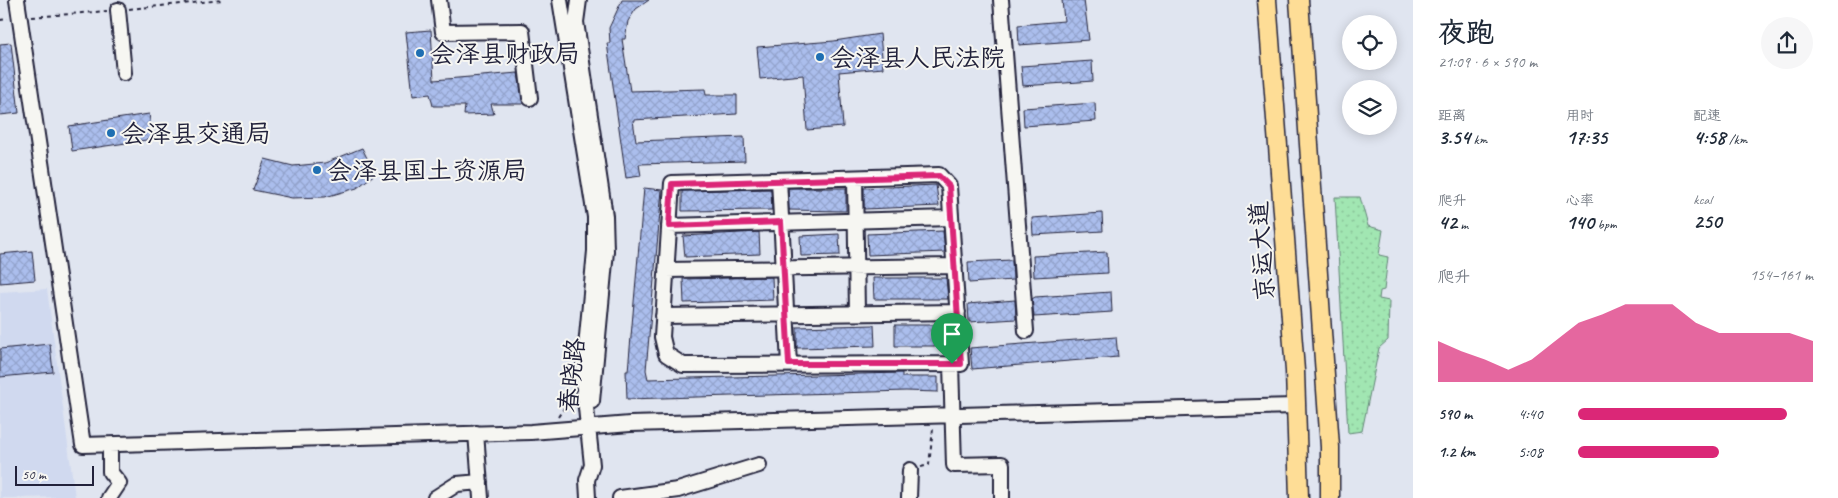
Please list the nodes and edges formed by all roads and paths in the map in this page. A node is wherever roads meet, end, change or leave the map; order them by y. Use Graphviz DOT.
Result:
graph roads {
  1 [pos="17,0"];
  2 [pos="439,0"];
  3 [pos="560,0"];
  4 [pos="579,0"];
  5 [pos="1001,0"];
  6 [pos="1267,0"];
  7 [pos="1299,0"];
  8 [pos="118,10"];
  9 [pos="124,73"];
  10 [pos="530,98"];
  11 [pos="855,178"];
  12 [pos="779,180"];
  13 [pos="951,218"];
  14 [pos="856,220"];
  15 [pos="781,222"];
  16 [pos="669,226"];
  17 [pos="955,266"];
  18 [pos="856,267"];
  19 [pos="784,268"];
  20 [pos="666,270"];
  21 [pos="958,312"];
  22 [pos="857,313"];
  23 [pos="786,314"];
  24 [pos="663,316"];
  25 [pos="1026,330"];
  26 [pos="789,364"];
  27 [pos="952,364"];
  28 [pos="575,392"];
  29 [pos="1296,406"];
  30 [pos="954,415"];
  31 [pos="590,427"];
  32 [pos="549,430"];
  33 [pos="476,433"];
  34 [pos="110,444"];
  35 [pos="759,465"];
  36 [pos="910,470"];
  37 [pos="480,482"];
  38 [pos="662,495"];
  39 [pos="110,498"];
  40 [pos="435,498"];
  41 [pos="481,498"];
  42 [pos="588,498"];
  43 [pos="620,498"];
  44 [pos="909,498"];
  45 [pos="1002,498"];
  46 [pos="1299,498"];
  47 [pos="1330,498"];
  1 -- 34 [label="street"];
  2 -- 10 [label="street"];
  3 -- 31 [label="street, 春晓路"];
  4 -- 31 [label="street, 春晓路"];
  5 -- 25 [label="street"];
  6 -- 29 [label="main road, 京运大道"];
  7 -- 47 [label="main road"];
  8 -- 9 [label="street"];
  11 -- 12 [label="street"];
  11 -- 13 [label="street"];
  11 -- 14 [label="street"];
  12 -- 15 [label="street"];
  12 -- 16 [label="street"];
  13 -- 14 [label="street"];
  13 -- 17 [label="street"];
  14 -- 15 [label="street"];
  14 -- 18 [label="street"];
  15 -- 16 [label="street"];
  15 -- 19 [label="street"];
  16 -- 20 [label="street"];
  17 -- 18 [label="street"];
  17 -- 21 [label="street"];
  18 -- 19 [label="street"];
  18 -- 22 [label="street"];
  19 -- 20 [label="street"];
  19 -- 23 [label="street"];
  20 -- 24 [label="street"];
  21 -- 22 [label="street"];
  21 -- 27 [label="street"];
  22 -- 23 [label="street"];
  23 -- 24 [label="street"];
  23 -- 26 [label="street"];
  24 -- 26 [label="street"];
  26 -- 27 [label="street"];
  27 -- 30 [label="street"];
  28 -- 32 [label="path"];
  29 -- 30 [label="street"];
  29 -- 46 [label="main road, 京运大道"];
  30 -- 31 [label="street"];
  30 -- 36 [label="path"];
  30 -- 45 [label="street"];
  31 -- 32 [label="street"];
  31 -- 42 [label="street"];
  32 -- 33 [label="street"];
  33 -- 34 [label="street"];
  33 -- 37 [label="street"];
  34 -- 39 [label="street"];
  35 -- 38 [label="street"];
  36 -- 44 [label="street"];
  37 -- 40 [label="street"];
  37 -- 41 [label="street"];
  38 -- 43 [label="street"];
}
